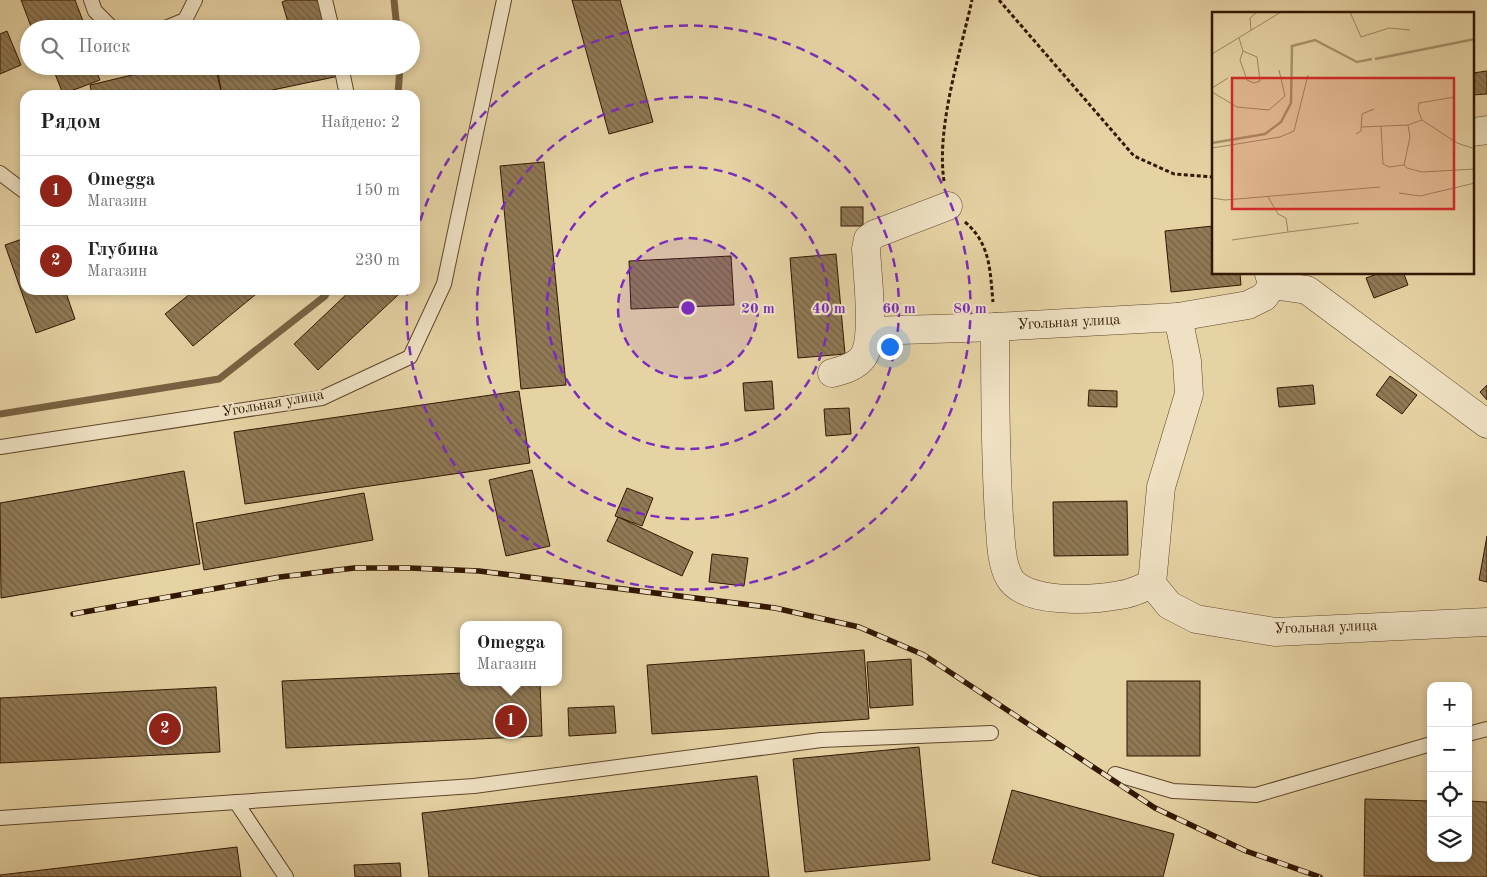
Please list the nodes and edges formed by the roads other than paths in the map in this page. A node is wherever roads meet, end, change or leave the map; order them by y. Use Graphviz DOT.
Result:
graph roads {
  1 [pos="91,0"];
  2 [pos="195,0"];
  3 [pos="325,0"];
  4 [pos="504,0"];
  5 [pos="104,20"];
  6 [pos="185,20"];
  7 [pos="330,20"];
  8 [pos="343,75"];
  9 [pos="347,90"];
  10 [pos="1487,130"];
  11 [pos="1474,132"];
  12 [pos="0,173"];
  13 [pos="20,188"];
  14 [pos="948,206"];
  15 [pos="1271,279"];
  16 [pos="1178,317"];
  17 [pos="995,327"];
  18 [pos="870,331"];
  19 [pos="832,373"];
  20 [pos="1487,424"];
  21 [pos="0,448"];
  22 [pos="1152,584"];
  23 [pos="1487,622"];
  24 [pos="1487,729"];
  25 [pos="1472,733"];
  26 [pos="991,734"];
  27 [pos="1427,745"];
  28 [pos="1115,774"];
  29 [pos="236,802"];
  30 [pos="0,818"];
  31 [pos="286,877"];
  1 -- 5 [label="lane"];
  2 -- 6 [label="lane"];
  3 -- 7 [label="lane"];
  4 -- 21 [label="lane, Угольная улица"];
  8 -- 9 [label="lane"];
  10 -- 11 [label="street"];
  12 -- 13 [label="lane"];
  14 -- 18 [label="street"];
  15 -- 16 [label="street, Угольная улица"];
  15 -- 20 [label="street, Угольная улица"];
  16 -- 17 [label="street, Угольная улица"];
  16 -- 22 [label="street"];
  17 -- 18 [label="street, Угольная улица"];
  17 -- 22 [label="street"];
  18 -- 19 [label="street"];
  22 -- 23 [label="street, Угольная улица"];
  24 -- 25 [label="lane"];
  26 -- 29 [label="lane"];
  27 -- 28 [label="lane"];
  29 -- 30 [label="lane"];
  29 -- 31 [label="lane"];
}
